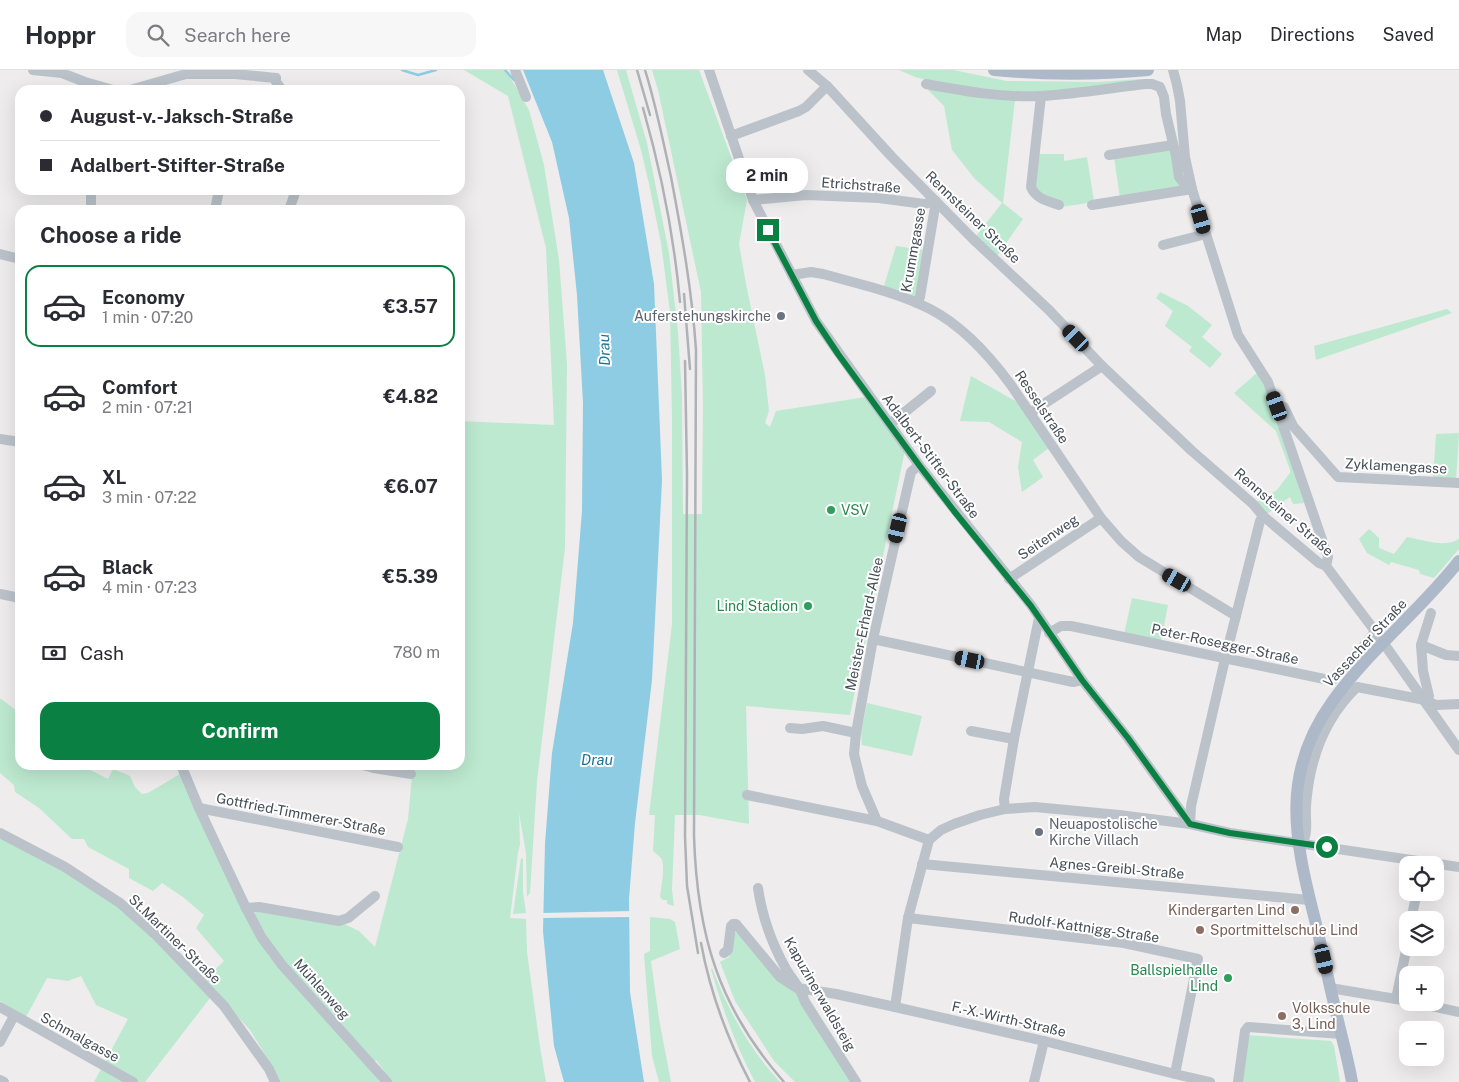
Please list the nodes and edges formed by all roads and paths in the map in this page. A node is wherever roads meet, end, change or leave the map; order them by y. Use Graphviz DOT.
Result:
graph roads {
  1 [pos="34,70"];
  2 [pos="515,70"];
  3 [pos="709,70"];
  4 [pos="808,70"];
  5 [pos="994,70"];
  6 [pos="1148,70"];
  7 [pos="1173,70"];
  8 [pos="62,72"];
  9 [pos="278,74"];
  10 [pos="926,84"];
  11 [pos="84,85"];
  12 [pos="148,85"];
  13 [pos="827,86"];
  14 [pos="1041,96"];
  15 [pos="526,98"];
  16 [pos="731,136"];
  17 [pos="1173,145"];
  18 [pos="1109,155"];
  19 [pos="1192,189"];
  20 [pos="753,200"];
  21 [pos="936,201"];
  22 [pos="1059,205"];
  23 [pos="1092,205"];
  24 [pos="1206,234"];
  25 [pos="1164,245"];
  26 [pos="0,254"];
  27 [pos="15,258"];
  28 [pos="792,275"];
  29 [pos="917,303"];
  30 [pos="1102,366"];
  31 [pos="931,391"];
  32 [pos="1277,406"];
  33 [pos="1030,413"];
  34 [pos="890,424"];
  35 [pos="0,439"];
  36 [pos="15,441"];
  37 [pos="919,465"];
  38 [pos="1459,483"];
  39 [pos="1263,516"];
  40 [pos="1101,518"];
  41 [pos="1459,561"];
  42 [pos="1326,566"];
  43 [pos="1009,580"];
  44 [pos="0,594"];
  45 [pos="15,597"];
  46 [pos="1431,612"];
  47 [pos="1236,616"];
  48 [pos="1039,618"];
  49 [pos="1375,631"];
  50 [pos="1049,633"];
  51 [pos="873,639"];
  52 [pos="1383,642"];
  53 [pos="1421,645"];
  54 [pos="1459,656"];
  55 [pos="1225,659"];
  56 [pos="1028,672"];
  57 [pos="1082,680"];
  58 [pos="1425,700"];
  59 [pos="1459,704"];
  60 [pos="790,728"];
  61 [pos="971,731"];
  62 [pos="856,733"];
  63 [pos="1014,739"];
  64 [pos="1459,750"];
  65 [pos="183,770"];
  66 [pos="392,770"];
  67 [pos="411,774"];
  68 [pos="746,795"];
  69 [pos="199,808"];
  70 [pos="1005,809"];
  71 [pos="877,821"];
  72 [pos="1190,824"];
  73 [pos="0,833"];
  74 [pos="929,840"];
  75 [pos="1300,843"];
  76 [pos="398,847"];
  77 [pos="1399,860"];
  78 [pos="922,864"];
  79 [pos="1446,866"];
  80 [pos="1459,867"];
  81 [pos="1459,873"];
  82 [pos="758,888"];
  83 [pos="375,896"];
  84 [pos="1309,900"];
  85 [pos="246,908"];
  86 [pos="908,918"];
  87 [pos="724,953"];
  88 [pos="1405,956"];
  89 [pos="1330,988"];
  90 [pos="802,990"];
  91 [pos="1396,999"];
  92 [pos="1399,1000"];
  93 [pos="0,1007"];
  94 [pos="895,1007"];
  95 [pos="1444,1009"];
  96 [pos="1459,1012"];
  97 [pos="14,1016"];
  98 [pos="1341,1034"];
  99 [pos="1044,1041"];
  100 [pos="0,1042"];
  101 [pos="1175,1074"];
  102 [pos="0,1080"];
  103 [pos="4,1082"];
  104 [pos="133,1082"];
  105 [pos="275,1082"];
  106 [pos="387,1082"];
  107 [pos="856,1082"];
  108 [pos="1034,1082"];
  109 [pos="1210,1082"];
  110 [pos="1238,1082"];
  111 [pos="1352,1082"];
  1 -- 8 [label="street"];
  2 -- 15 [label="street"];
  3 -- 16 [label="street, Adalbert-Stifter-Straße"];
  4 -- 13 [label="street, Rennsteiner Straße"];
  5 -- 6 [label="main road"];
  7 -- 19 [label="street"];
  8 -- 11 [label="street"];
  9 -- 12 [label="street"];
  10 -- 14 [label="street"];
  13 -- 16 [label="street"];
  13 -- 21 [label="street, Rennsteiner Straße"];
  14 -- 17 [label="street"];
  14 -- 22 [label="street"];
  16 -- 20 [label="street, Adalbert-Stifter-Straße"];
  17 -- 18 [label="street"];
  17 -- 19 [label="street"];
  19 -- 23 [label="street"];
  19 -- 24 [label="street"];
  20 -- 21 [label="street, Etrichstraße"];
  20 -- 28 [label="street, Adalbert-Stifter-Straße"];
  21 -- 29 [label="street, Krummgasse"];
  21 -- 30 [label="street, Rennsteiner Straße"];
  24 -- 25 [label="street"];
  24 -- 32 [label="street"];
  26 -- 27 [label="street"];
  28 -- 29 [label="street, Resselstraße"];
  28 -- 34 [label="street, Adalbert-Stifter-Straße"];
  29 -- 33 [label="street, Resselstraße"];
  30 -- 33 [label="street"];
  30 -- 39 [label="street, Rennsteiner Straße"];
  31 -- 34 [label="street"];
  32 -- 38 [label="street, Zyklamengasse"];
  32 -- 42 [label="street"];
  33 -- 40 [label="street, Resselstraße"];
  34 -- 37 [label="street, Adalbert-Stifter-Straße"];
  35 -- 36 [label="street"];
  37 -- 43 [label="street, Adalbert-Stifter-Straße"];
  37 -- 51 [label="street, Meister-Erhard-Allee"];
  39 -- 42 [label="street, Rennsteiner Straße"];
  39 -- 47 [label="street"];
  40 -- 43 [label="street, Seitenweg"];
  40 -- 47 [label="street, Resselstraße"];
  41 -- 52 [label="main road, Vassacher Straße"];
  42 -- 49 [label="street, Rennsteiner Straße"];
  43 -- 48 [label="street, Adalbert-Stifter-Straße"];
  44 -- 45 [label="street"];
  46 -- 53 [label="street"];
  47 -- 55 [label="street"];
  48 -- 50 [label="street, Adalbert-Stifter-Straße"];
  48 -- 56 [label="street"];
  49 -- 52 [label="street, Rennsteiner Straße"];
  49 -- 55 [label="street, Peter-Rosegger-Straße"];
  50 -- 55 [label="street, Peter-Rosegger-Straße"];
  50 -- 57 [label="street, Adalbert-Stifter-Straße"];
  51 -- 56 [label="street"];
  51 -- 62 [label="street, Meister-Erhard-Allee"];
  52 -- 58 [label="street, Rennsteiner Straße"];
  52 -- 75 [label="main road, Vassacher Straße"];
  53 -- 54 [label="street"];
  53 -- 58 [label="street"];
  55 -- 72 [label="street"];
  56 -- 57 [label="street"];
  56 -- 63 [label="street"];
  57 -- 72 [label="street, Adalbert-Stifter-Straße"];
  58 -- 59 [label="street"];
  58 -- 64 [label="street, Rennsteiner Straße"];
  58 -- 75 [label="street"];
  60 -- 62 [label="street"];
  61 -- 63 [label="street"];
  62 -- 71 [label="street, Meister-Erhard-Allee"];
  63 -- 70 [label="street"];
  65 -- 69 [label="street, Mühlenweg"];
  66 -- 67 [label="street"];
  68 -- 71 [label="street"];
  69 -- 76 [label="street, Gottfried-Timmerer-Straße"];
  69 -- 85 [label="street, Mühlenweg"];
  70 -- 72 [label="street"];
  70 -- 74 [label="street"];
  71 -- 74 [label="street"];
  72 -- 75 [label="street"];
  73 -- 105 [label="street, St.Martiner-Straße"];
  74 -- 78 [label="street"];
  75 -- 77 [label="street"];
  75 -- 84 [label="main road, Vassacher Straße"];
  78 -- 84 [label="street, Agnes-Greibl-Straße"];
  78 -- 86 [label="street"];
  79 -- 80 [label="street"];
  79 -- 81 [label="street"];
  82 -- 90 [label="street, Kapuzinerwaldsteig"];
  83 -- 85 [label="street"];
  84 -- 89 [label="main road, Vassacher Straße"];
  85 -- 106 [label="street, Mühlenweg"];
  86 -- 94 [label="street"];
  86 -- 101 [label="street, Rudolf-Kattnigg-Straße"];
  87 -- 90 [label="street"];
  88 -- 91 [label="street"];
  89 -- 91 [label="street"];
  89 -- 98 [label="main road, Vassacher Straße"];
  90 -- 94 [label="street, F.-X.-Wirth-Straße"];
  90 -- 107 [label="street, Kapuzinerwaldsteig"];
  91 -- 92 [label="street"];
  93 -- 97 [label="street, Schmalgasse"];
  94 -- 99 [label="street, F.-X.-Wirth-Straße"];
  95 -- 96 [label="street"];
  97 -- 100 [label="street"];
  97 -- 104 [label="street, Schmalgasse"];
  98 -- 110 [label="street"];
  98 -- 111 [label="main road, Vassacher Straße"];
  99 -- 101 [label="street, F.-X.-Wirth-Straße"];
  99 -- 108 [label="street"];
  101 -- 109 [label="street, F.-X.-Wirth-Straße"];
  102 -- 103 [label="street"];
}
